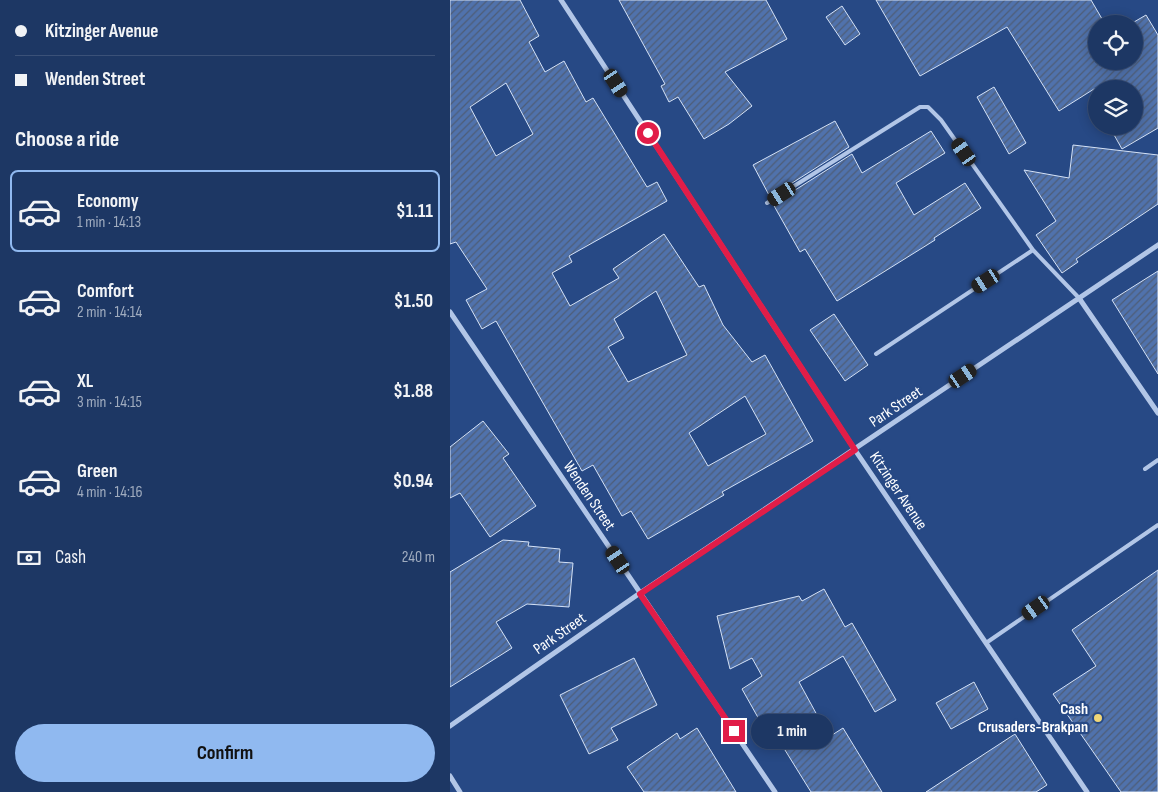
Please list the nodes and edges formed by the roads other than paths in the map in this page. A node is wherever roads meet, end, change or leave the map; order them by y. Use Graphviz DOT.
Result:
graph roads {
  1 [pos="561,0"];
  2 [pos="767,204"];
  3 [pos="1158,245"];
  4 [pos="1033,250"];
  5 [pos="1079,298"];
  6 [pos="450,312"];
  7 [pos="876,354"];
  8 [pos="1158,413"];
  9 [pos="855,450"];
  10 [pos="1158,460"];
  11 [pos="1145,469"];
  12 [pos="1158,525"];
  13 [pos="640,594"];
  14 [pos="986,643"];
  15 [pos="450,726"];
  16 [pos="450,776"];
  17 [pos="460,792"];
  18 [pos="775,792"];
  19 [pos="1087,792"];
  1 -- 9 [label="street, Kitzinger Avenue"];
  2 -- 4 [label="lane"];
  3 -- 5 [label="street, Park Street"];
  4 -- 5 [label="lane"];
  4 -- 7 [label="lane"];
  5 -- 8 [label="street"];
  5 -- 9 [label="street, Park Street"];
  6 -- 13 [label="street, Wenden Street"];
  9 -- 13 [label="street, Park Street"];
  9 -- 14 [label="street, Kitzinger Avenue"];
  10 -- 11 [label="lane"];
  12 -- 14 [label="lane"];
  13 -- 15 [label="street, Park Street"];
  13 -- 18 [label="street, Wenden Street"];
  14 -- 19 [label="street, Kitzinger Avenue"];
  16 -- 17 [label="street"];
}
